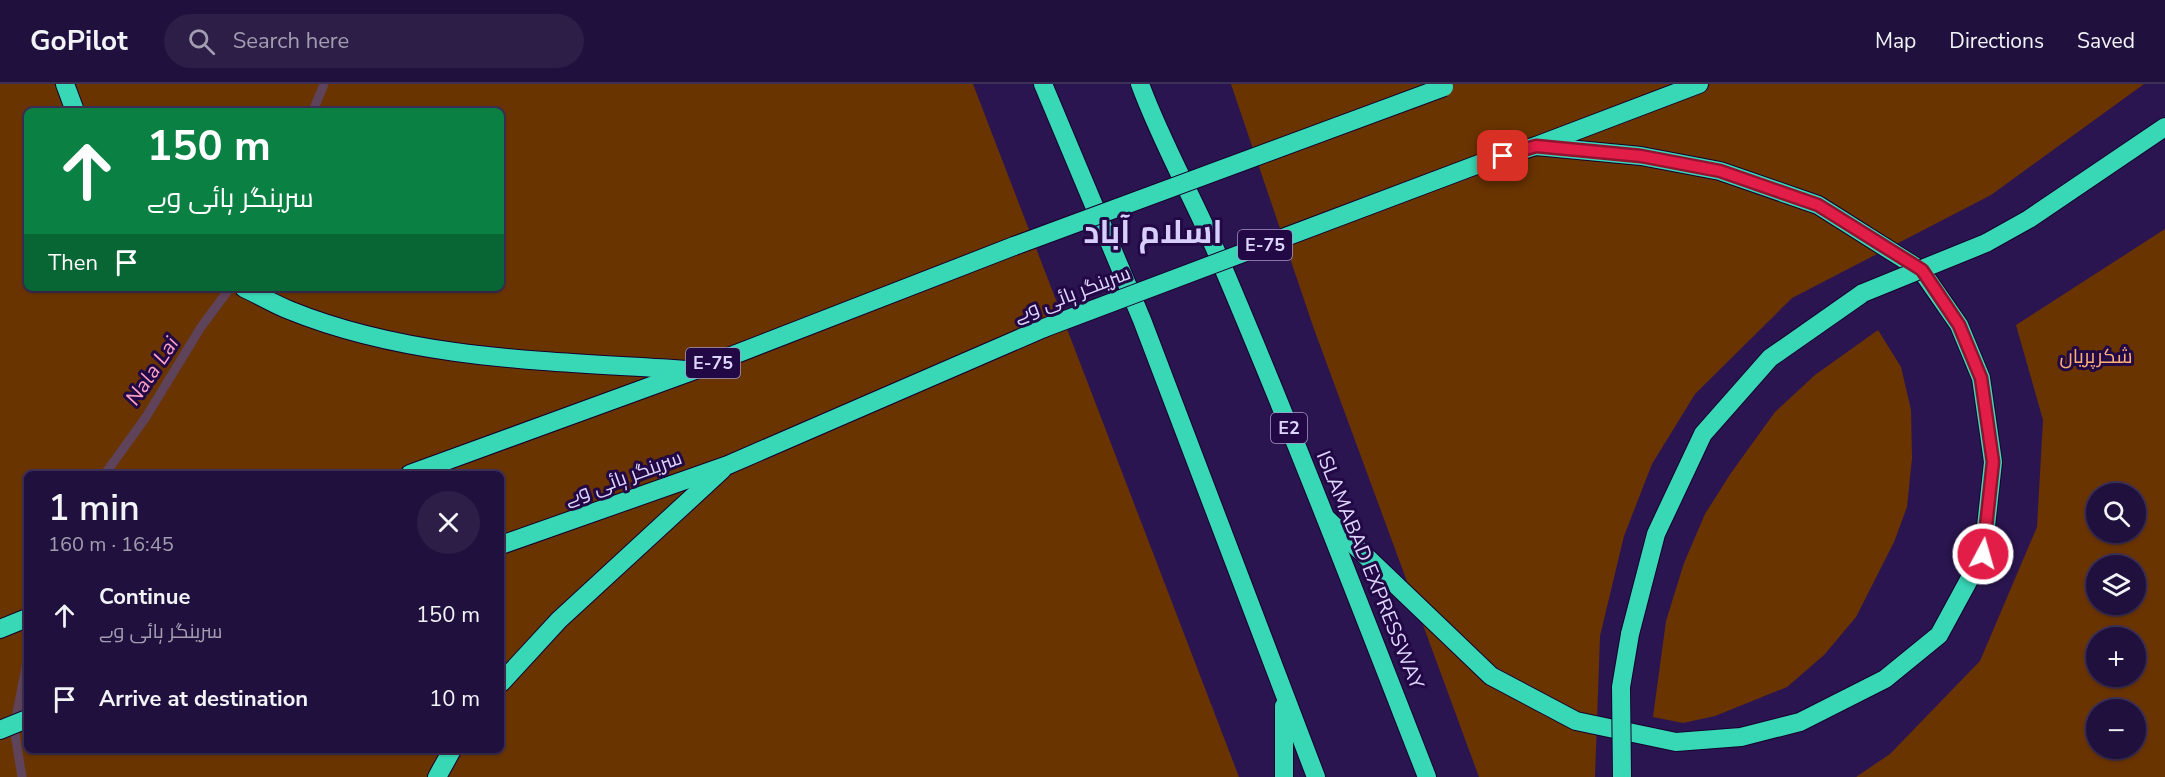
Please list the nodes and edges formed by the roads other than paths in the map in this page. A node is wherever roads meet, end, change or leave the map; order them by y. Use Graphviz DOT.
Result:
graph roads {
  1 [pos="65,84"];
  2 [pos="1043,84"];
  3 [pos="1140,84"];
  4 [pos="1699,84"];
  5 [pos="1448,86"];
  6 [pos="74,108"];
  7 [pos="2165,127"];
  8 [pos="1536,146"];
  9 [pos="250,291"];
  10 [pos="695,370"];
  11 [pos="728,465"];
  12 [pos="418,471"];
  13 [pos="1326,518"];
  14 [pos="504,544"];
  15 [pos="24,619"];
  16 [pos="0,629"];
  17 [pos="504,680"];
  18 [pos="1285,695"];
  19 [pos="24,720"];
  20 [pos="0,730"];
  21 [pos="450,753"];
  22 [pos="437,777"];
  23 [pos="1284,777"];
  24 [pos="1316,777"];
  25 [pos="1427,777"];
  26 [pos="1622,777"];
  1 -- 6 [label="highway"];
  2 -- 18 [label="highway"];
  3 -- 13 [label="highway, ISLAMABAD EXPRESSWAY / E2"];
  4 -- 8 [label="highway, سرینگر ہائی وے / E-75"];
  5 -- 10 [label="highway, E-75, bridge"];
  7 -- 26 [label="highway, bridge"];
  8 -- 11 [label="highway, سرینگر ہائی وے / E-75, bridge"];
  8 -- 13 [label="highway"];
  9 -- 10 [label="highway"];
  10 -- 12 [label="highway, E-75"];
  11 -- 14 [label="highway, سرینگر ہائی وے / E-75"];
  11 -- 17 [label="highway"];
  13 -- 25 [label="highway, ISLAMABAD EXPRESSWAY / E2"];
  15 -- 16 [label="highway"];
  18 -- 23 [label="highway"];
  18 -- 24 [label="highway"];
  19 -- 20 [label="highway"];
  21 -- 22 [label="highway"];
}
